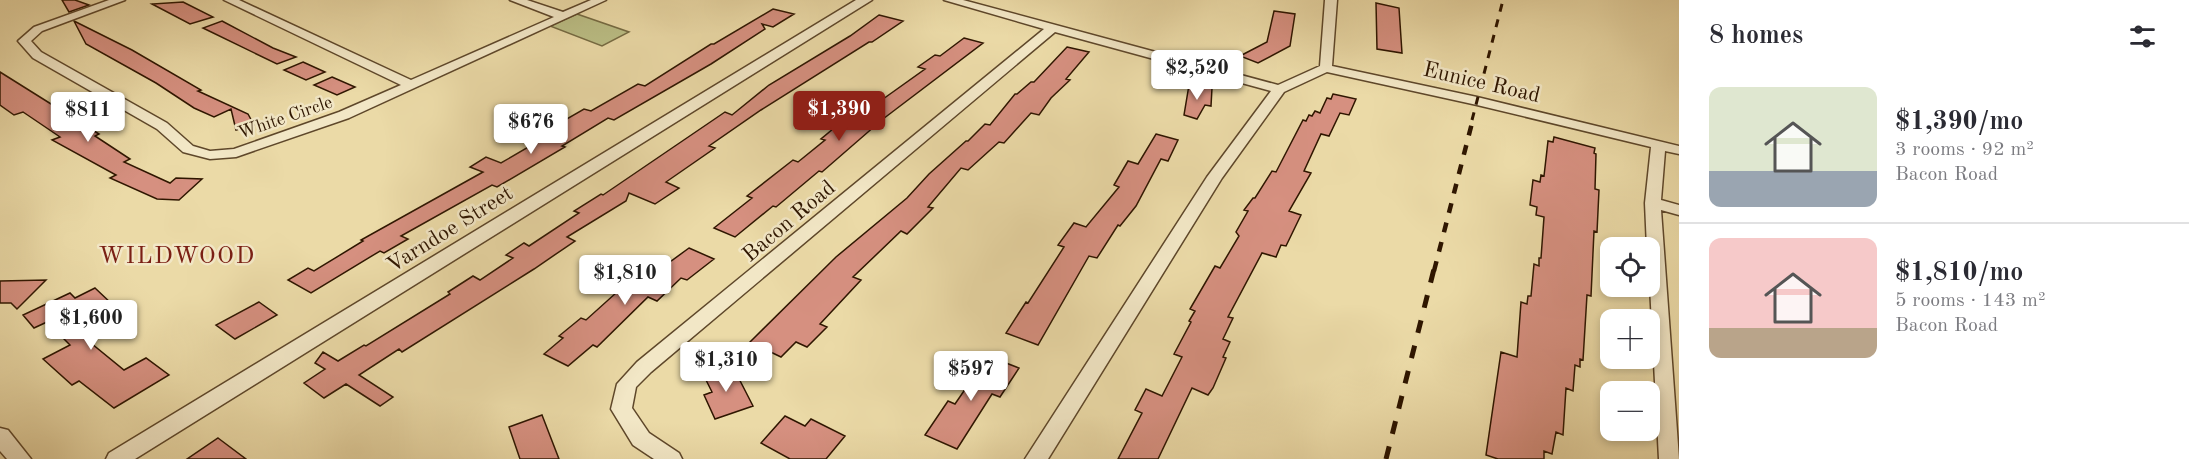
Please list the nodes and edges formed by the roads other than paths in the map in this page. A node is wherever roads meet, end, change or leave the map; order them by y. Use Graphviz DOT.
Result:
graph roads {
  1 [pos="119,0"];
  2 [pos="230,0"];
  3 [pos="516,0"];
  4 [pos="600,0"];
  5 [pos="866,0"];
  6 [pos="950,0"];
  7 [pos="1331,0"];
  8 [pos="563,16"];
  9 [pos="1053,28"];
  10 [pos="1326,68"];
  11 [pos="412,85"];
  12 [pos="1279,89"];
  13 [pos="1658,145"];
  14 [pos="1679,150"];
  15 [pos="1653,202"];
  16 [pos="1679,210"];
  17 [pos="0,436"];
  18 [pos="20,459"];
  19 [pos="117,459"];
  20 [pos="671,459"];
  21 [pos="1036,459"];
  22 [pos="1670,459"];
  1 -- 11 [label="street, White Circle"];
  2 -- 11 [label="street"];
  3 -- 8 [label="street"];
  4 -- 8 [label="street, White Circle"];
  5 -- 19 [label="street, Varndoe Street"];
  6 -- 9 [label="street"];
  7 -- 10 [label="street"];
  8 -- 11 [label="street, White Circle"];
  9 -- 12 [label="street"];
  9 -- 20 [label="street, Bacon Road"];
  10 -- 12 [label="street"];
  10 -- 13 [label="street, Eunice Road"];
  12 -- 21 [label="street"];
  13 -- 14 [label="street, Eunice Road"];
  13 -- 15 [label="street"];
  15 -- 16 [label="street"];
  15 -- 22 [label="street"];
  17 -- 18 [label="street"];
}
